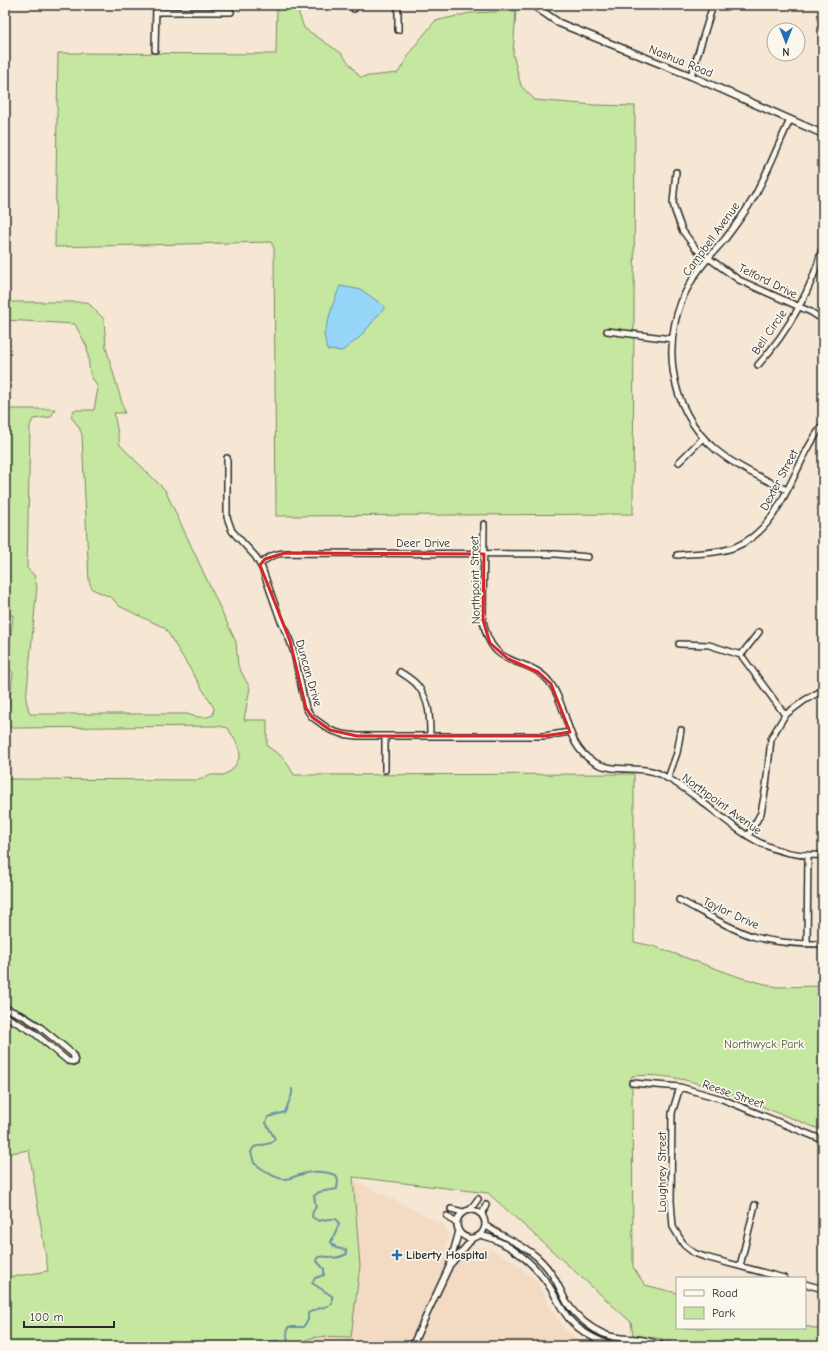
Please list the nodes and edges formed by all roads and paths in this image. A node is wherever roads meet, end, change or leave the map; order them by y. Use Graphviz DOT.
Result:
graph roads {
  1 [pos="156,5"];
  2 [pos="398,5"];
  3 [pos="533,5"];
  4 [pos="713,5"];
  5 [pos="156,12"];
  6 [pos="232,12"];
  7 [pos="398,30"];
  8 [pos="155,50"];
  9 [pos="692,76"];
  10 [pos="790,120"];
  11 [pos="823,134"];
  12 [pos="676,172"];
  13 [pos="823,244"];
  14 [pos="708,258"];
  15 [pos="799,306"];
  16 [pos="823,320"];
  17 [pos="608,331"];
  18 [pos="672,339"];
  19 [pos="758,365"];
  20 [pos="823,425"];
  21 [pos="703,438"];
  22 [pos="227,458"];
  23 [pos="679,462"];
  24 [pos="787,490"];
  25 [pos="484,524"];
  26 [pos="484,554"];
  27 [pos="677,555"];
  28 [pos="588,557"];
  29 [pos="260,565"];
  30 [pos="759,632"];
  31 [pos="679,644"];
  32 [pos="741,655"];
  33 [pos="400,672"];
  34 [pos="823,690"];
  35 [pos="785,715"];
  36 [pos="681,730"];
  37 [pos="570,732"];
  38 [pos="385,736"];
  39 [pos="430,736"];
  40 [pos="385,770"];
  41 [pos="634,770"];
  42 [pos="668,778"];
  43 [pos="748,836"];
  44 [pos="808,855"];
  45 [pos="823,855"];
  46 [pos="679,900"];
  47 [pos="807,943"];
  48 [pos="823,944"];
  49 [pos="5,1008"];
  50 [pos="5,1016"];
  51 [pos="632,1083"];
  52 [pos="680,1087"];
  53 [pos="823,1140"];
  54 [pos="478,1200"];
  55 [pos="486,1205"];
  56 [pos="755,1205"];
  57 [pos="451,1209"];
  58 [pos="470,1210"];
  59 [pos="463,1212"];
  60 [pos="482,1215"];
  61 [pos="447,1216"];
  62 [pos="457,1224"];
  63 [pos="486,1225"];
  64 [pos="460,1231"];
  65 [pos="480,1235"];
  66 [pos="473,1238"];
  67 [pos="740,1266"];
  68 [pos="449,1267"];
  69 [pos="780,1277"];
  70 [pos="806,1284"];
  71 [pos="823,1287"];
  72 [pos="412,1346"];
  73 [pos="614,1346"];
  74 [pos="664,1346"];
  1 -- 5 [label="street"];
  2 -- 7 [label="street"];
  3 -- 9 [label="street, Nashua Road"];
  4 -- 9 [label="street"];
  5 -- 6 [label="street"];
  5 -- 8 [label="street"];
  9 -- 10 [label="street, Nashua Road"];
  10 -- 11 [label="street, Nashua Road"];
  10 -- 14 [label="street, Campbell Avenue"];
  12 -- 14 [label="street, Telford Drive"];
  13 -- 15 [label="street, Bell Circle"];
  14 -- 15 [label="street, Telford Drive"];
  14 -- 18 [label="street, Campbell Avenue"];
  15 -- 16 [label="street, Telford Drive"];
  15 -- 19 [label="street, Bell Circle"];
  17 -- 18 [label="street"];
  18 -- 21 [label="street, Campbell Avenue"];
  20 -- 24 [label="street, Dexter Street"];
  21 -- 23 [label="street"];
  21 -- 24 [label="street, Campbell Avenue"];
  22 -- 29 [label="street, Duncan Drive"];
  24 -- 27 [label="street, Dexter Street"];
  25 -- 26 [label="street, Northpoint Street"];
  26 -- 28 [label="street, Deer Drive"];
  26 -- 29 [label="street, Deer Drive"];
  26 -- 37 [label="street, Northpoint Street"];
  29 -- 38 [label="street, Duncan Drive"];
  30 -- 32 [label="street"];
  31 -- 32 [label="street"];
  32 -- 35 [label="street"];
  33 -- 39 [label="street"];
  34 -- 35 [label="street"];
  35 -- 43 [label="street"];
  36 -- 42 [label="street"];
  37 -- 39 [label="street, Duncan Drive"];
  37 -- 41 [label="street, Northpoint Street"];
  38 -- 39 [label="street, Duncan Drive"];
  38 -- 40 [label="street"];
  41 -- 42 [label="street, Northpoint Avenue"];
  42 -- 43 [label="street, Northpoint Avenue"];
  43 -- 44 [label="street, Northpoint Avenue"];
  44 -- 45 [label="street, Northpoint Avenue"];
  44 -- 47 [label="street"];
  46 -- 47 [label="street, Taylor Drive"];
  47 -- 48 [label="street, Taylor Drive"];
  49 -- 50 [label="street"];
  51 -- 52 [label="street, Reese Street"];
  52 -- 53 [label="street, Reese Street"];
  52 -- 67 [label="street, Loughrey Street"];
  54 -- 58 [label="street"];
  55 -- 60 [label="street"];
  56 -- 67 [label="street"];
  57 -- 59 [label="street"];
  58 -- 59 [label="street"];
  58 -- 60 [label="street"];
  59 -- 62 [label="street"];
  60 -- 63 [label="street"];
  61 -- 62 [label="street"];
  62 -- 64 [label="street"];
  63 -- 65 [label="street"];
  63 -- 74 [label="street"];
  64 -- 66 [label="street"];
  64 -- 68 [label="street"];
  65 -- 66 [label="street"];
  65 -- 73 [label="street"];
  66 -- 68 [label="street"];
  67 -- 69 [label="street, Loughrey Street"];
  68 -- 72 [label="street"];
  70 -- 71 [label="street"];
}
